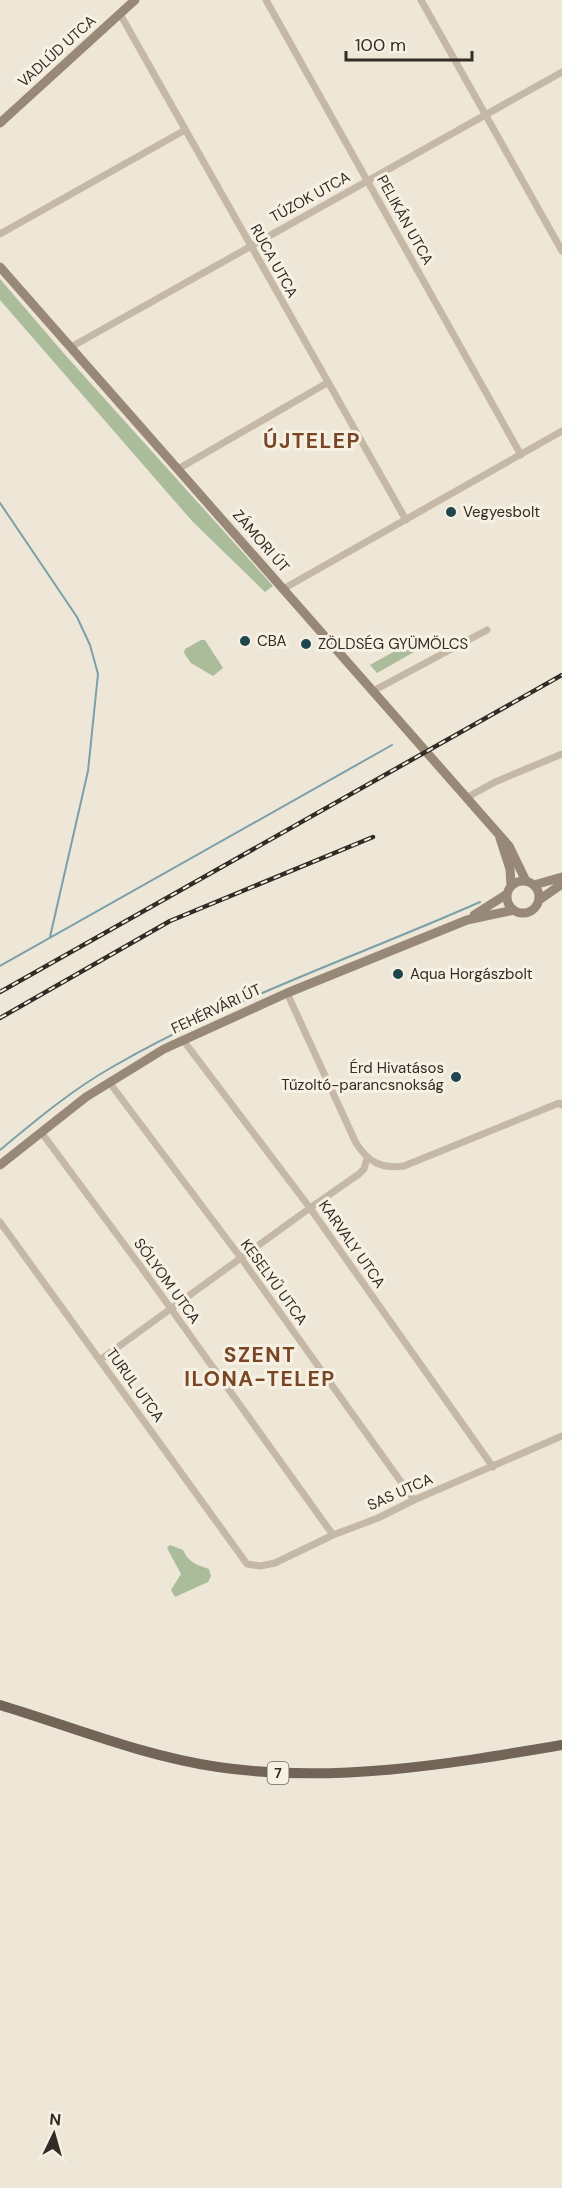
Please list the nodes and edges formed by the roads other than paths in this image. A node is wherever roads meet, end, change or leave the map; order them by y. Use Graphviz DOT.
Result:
graph roads {
  1 [pos="135,0"];
  2 [pos="266,0"];
  3 [pos="421,0"];
  4 [pos="120,14"];
  5 [pos="562,72"];
  6 [pos="487,115"];
  7 [pos="0,123"];
  8 [pos="185,130"];
  9 [pos="368,180"];
  10 [pos="0,234"];
  11 [pos="250,246"];
  12 [pos="562,251"];
  13 [pos="0,267"];
  14 [pos="70,346"];
  15 [pos="327,383"];
  16 [pos="562,431"];
  17 [pos="521,454"];
  18 [pos="178,469"];
  19 [pos="406,520"];
  20 [pos="284,589"];
  21 [pos="487,630"];
  22 [pos="373,691"];
  23 [pos="562,754"];
  24 [pos="466,798"];
  25 [pos="499,836"];
  26 [pos="562,877"];
  27 [pos="530,883"];
  28 [pos="562,884"];
  29 [pos="509,890"];
  30 [pos="539,900"];
  31 [pos="514,910"];
  32 [pos="467,920"];
  33 [pos="287,993"];
  34 [pos="183,1040"];
  35 [pos="109,1082"];
  36 [pos="562,1105"];
  37 [pos="41,1132"];
  38 [pos="367,1158"];
  39 [pos="0,1166"];
  40 [pos="309,1208"];
  41 [pos="0,1222"];
  42 [pos="241,1258"];
  43 [pos="170,1308"];
  44 [pos="100,1360"];
  45 [pos="562,1436"];
  46 [pos="493,1467"];
  47 [pos="414,1500"];
  48 [pos="333,1535"];
  49 [pos="248,1564"];
  50 [pos="0,1705"];
  51 [pos="562,1745"];
  1 -- 4 [label="main road, VADLÚD UTCA"];
  2 -- 9 [label="street, PELIKÁN UTCA"];
  3 -- 6 [label="street"];
  4 -- 7 [label="main road, VADLÚD UTCA"];
  4 -- 8 [label="street, RUCA UTCA"];
  5 -- 6 [label="street, TÚZOK UTCA"];
  6 -- 9 [label="street, TÚZOK UTCA"];
  6 -- 12 [label="street"];
  8 -- 10 [label="street"];
  8 -- 11 [label="street, RUCA UTCA"];
  9 -- 11 [label="street, TÚZOK UTCA"];
  9 -- 17 [label="street, PELIKÁN UTCA"];
  11 -- 14 [label="street, TÚZOK UTCA"];
  11 -- 15 [label="street, RUCA UTCA"];
  13 -- 14 [label="main road, ZÁMORI ÚT"];
  14 -- 18 [label="main road, ZÁMORI ÚT"];
  15 -- 18 [label="street"];
  15 -- 19 [label="street, RUCA UTCA"];
  16 -- 17 [label="street"];
  17 -- 19 [label="street"];
  18 -- 20 [label="main road, ZÁMORI ÚT"];
  19 -- 20 [label="street"];
  20 -- 22 [label="main road, ZÁMORI ÚT"];
  21 -- 22 [label="street"];
  22 -- 24 [label="main road, ZÁMORI ÚT"];
  23 -- 24 [label="street"];
  24 -- 25 [label="main road, ZÁMORI ÚT"];
  25 -- 27 [label="main road, ZÁMORI ÚT"];
  25 -- 29 [label="main road, ZÁMORI ÚT"];
  26 -- 27 [label="main road"];
  27 -- 29 [label="main road"];
  27 -- 30 [label="main road"];
  28 -- 30 [label="main road"];
  29 -- 31 [label="main road"];
  29 -- 32 [label="main road, FEHÉRVÁRI ÚT"];
  30 -- 31 [label="main road"];
  31 -- 32 [label="main road, FEHÉRVÁRI ÚT"];
  32 -- 33 [label="main road, FEHÉRVÁRI ÚT"];
  33 -- 34 [label="main road, FEHÉRVÁRI ÚT"];
  33 -- 38 [label="street"];
  34 -- 35 [label="main road, FEHÉRVÁRI ÚT"];
  34 -- 40 [label="street, KARVALY UTCA"];
  35 -- 37 [label="main road, FEHÉRVÁRI ÚT"];
  35 -- 42 [label="street, KESELYŰ UTCA"];
  36 -- 38 [label="street"];
  37 -- 39 [label="main road, FEHÉRVÁRI ÚT"];
  37 -- 43 [label="street, SÓLYOM UTCA"];
  38 -- 40 [label="street"];
  40 -- 42 [label="street"];
  40 -- 46 [label="street, KARVALY UTCA"];
  41 -- 44 [label="street, TURUL UTCA"];
  42 -- 43 [label="street"];
  42 -- 47 [label="street, KESELYŰ UTCA"];
  43 -- 44 [label="street"];
  43 -- 48 [label="street, SÓLYOM UTCA"];
  44 -- 49 [label="street, TURUL UTCA"];
  45 -- 46 [label="street, SAS UTCA"];
  46 -- 47 [label="street, SAS UTCA"];
  47 -- 48 [label="street, SAS UTCA"];
  48 -- 49 [label="street, SAS UTCA"];
  50 -- 51 [label="main road, 7"];
}
